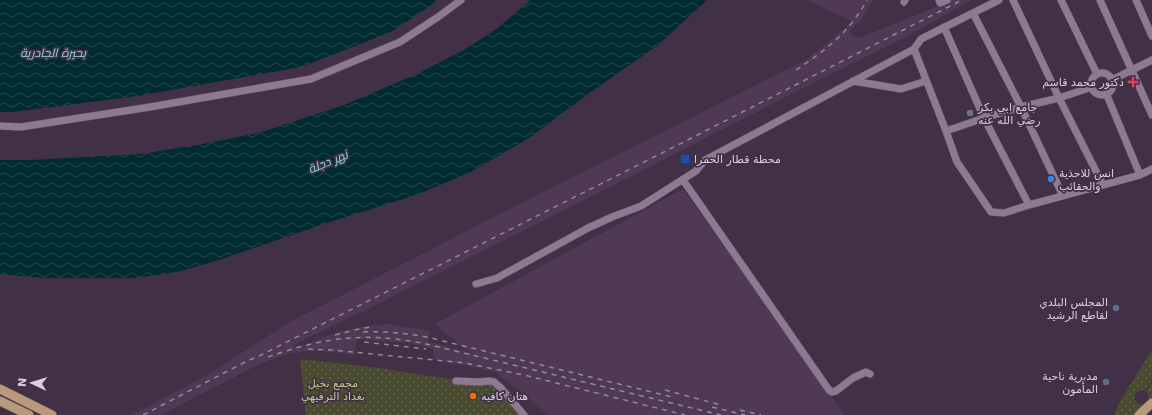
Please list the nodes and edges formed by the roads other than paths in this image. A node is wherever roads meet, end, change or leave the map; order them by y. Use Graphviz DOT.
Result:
graph roads {
  1 [pos="461,0"];
  2 [pos="940,0"];
  3 [pos="947,0"];
  4 [pos="998,0"];
  5 [pos="1013,0"];
  6 [pos="1061,0"];
  7 [pos="1100,0"];
  8 [pos="1136,0"];
  9 [pos="973,13"];
  10 [pos="944,27"];
  11 [pos="1152,36"];
  12 [pos="914,49"];
  13 [pos="1152,60"];
  14 [pos="1131,70"];
  15 [pos="1097,74"];
  16 [pos="1112,80"];
  17 [pos="853,81"];
  18 [pos="926,81"];
  19 [pos="1092,87"];
  20 [pos="1106,94"];
  21 [pos="1059,98"];
  22 [pos="1021,107"];
  23 [pos="1152,115"];
  24 [pos="984,118"];
  25 [pos="0,126"];
  26 [pos="946,131"];
  27 [pos="1152,169"];
  28 [pos="1140,175"];
  29 [pos="683,180"];
  30 [pos="1103,185"];
  31 [pos="1063,196"];
  32 [pos="1029,205"];
  33 [pos="476,284"];
  34 [pos="870,374"];
  35 [pos="456,381"];
  36 [pos="0,389"];
  37 [pos="0,401"];
  38 [pos="1152,403"];
  39 [pos="29,415"];
  40 [pos="52,415"];
  41 [pos="524,415"];
  42 [pos="1139,415"];
  1 -- 25 [label="street"];
  2 -- 3 [label="street"];
  4 -- 9 [label="street"];
  5 -- 21 [label="street"];
  6 -- 15 [label="street"];
  7 -- 14 [label="street"];
  8 -- 11 [label="street"];
  9 -- 10 [label="street"];
  9 -- 22 [label="street"];
  10 -- 12 [label="street"];
  10 -- 24 [label="street"];
  12 -- 17 [label="street"];
  12 -- 18 [label="street"];
  13 -- 14 [label="street"];
  14 -- 16 [label="street"];
  14 -- 23 [label="street"];
  15 -- 16 [label="street"];
  15 -- 19 [label="street"];
  16 -- 20 [label="street"];
  17 -- 18 [label="street"];
  17 -- 29 [label="street"];
  18 -- 26 [label="street"];
  19 -- 20 [label="street"];
  19 -- 21 [label="street"];
  20 -- 28 [label="street"];
  21 -- 22 [label="street"];
  21 -- 30 [label="street"];
  22 -- 24 [label="street"];
  22 -- 31 [label="street"];
  24 -- 26 [label="street"];
  24 -- 32 [label="street"];
  26 -- 32 [label="street"];
  27 -- 28 [label="street"];
  28 -- 30 [label="street"];
  29 -- 33 [label="street"];
  29 -- 34 [label="street"];
  30 -- 31 [label="street"];
  31 -- 32 [label="street"];
  35 -- 41 [label="street"];
  36 -- 40 [label="main road"];
  37 -- 39 [label="main road"];
  38 -- 42 [label="main road"];
}
